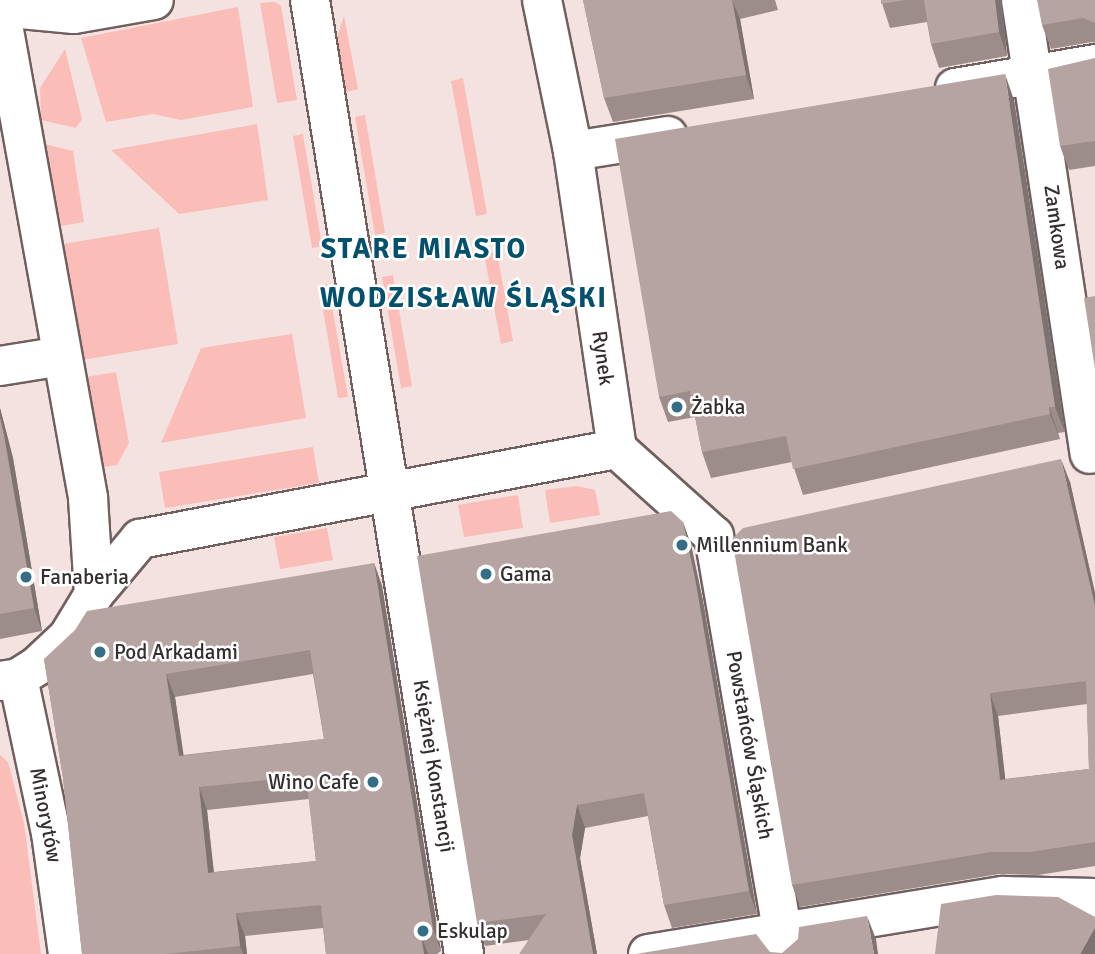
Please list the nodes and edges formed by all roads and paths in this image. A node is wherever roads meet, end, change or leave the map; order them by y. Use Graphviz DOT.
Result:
graph roads {
  1 [pos="155,0"];
  2 [pos="310,0"];
  3 [pos="542,0"];
  4 [pos="1021,0"];
  5 [pos="0,7"];
  6 [pos="1095,64"];
  7 [pos="1035,74"];
  8 [pos="913,95"];
  9 [pos="697,131"];
  10 [pos="573,151"];
  11 [pos="62,356"];
  12 [pos="0,366"];
  13 [pos="617,449"];
  14 [pos="1093,454"];
  15 [pos="1052,462"];
  16 [pos="391,494"];
  17 [pos="754,527"];
  18 [pos="714,536"];
  19 [pos="94,594"];
  20 [pos="9,680"];
  21 [pos="1095,898"];
  22 [pos="784,944"];
  23 [pos="68,954"];
  24 [pos="464,954"];
  25 [pos="649,954"];
  1 -- 5 [label="street"];
  2 -- 16 [label="street"];
  3 -- 10 [label="street, Rynek"];
  4 -- 7 [label="street, Zamkowa"];
  5 -- 11 [label="street"];
  6 -- 7 [label="street"];
  7 -- 8 [label="street"];
  7 -- 14 [label="street, Zamkowa"];
  9 -- 10 [label="street"];
  10 -- 13 [label="street, Rynek"];
  11 -- 12 [label="street"];
  11 -- 19 [label="street"];
  13 -- 16 [label="street"];
  13 -- 18 [label="street"];
  14 -- 15 [label="street"];
  16 -- 19 [label="street"];
  16 -- 24 [label="street, Księżnej Konstancji"];
  17 -- 18 [label="street"];
  18 -- 22 [label="street, Powstańców Śląskich"];
  19 -- 20 [label="street"];
  20 -- 23 [label="street, Minorytów"];
  21 -- 22 [label="street"];
  22 -- 25 [label="street"];
}
